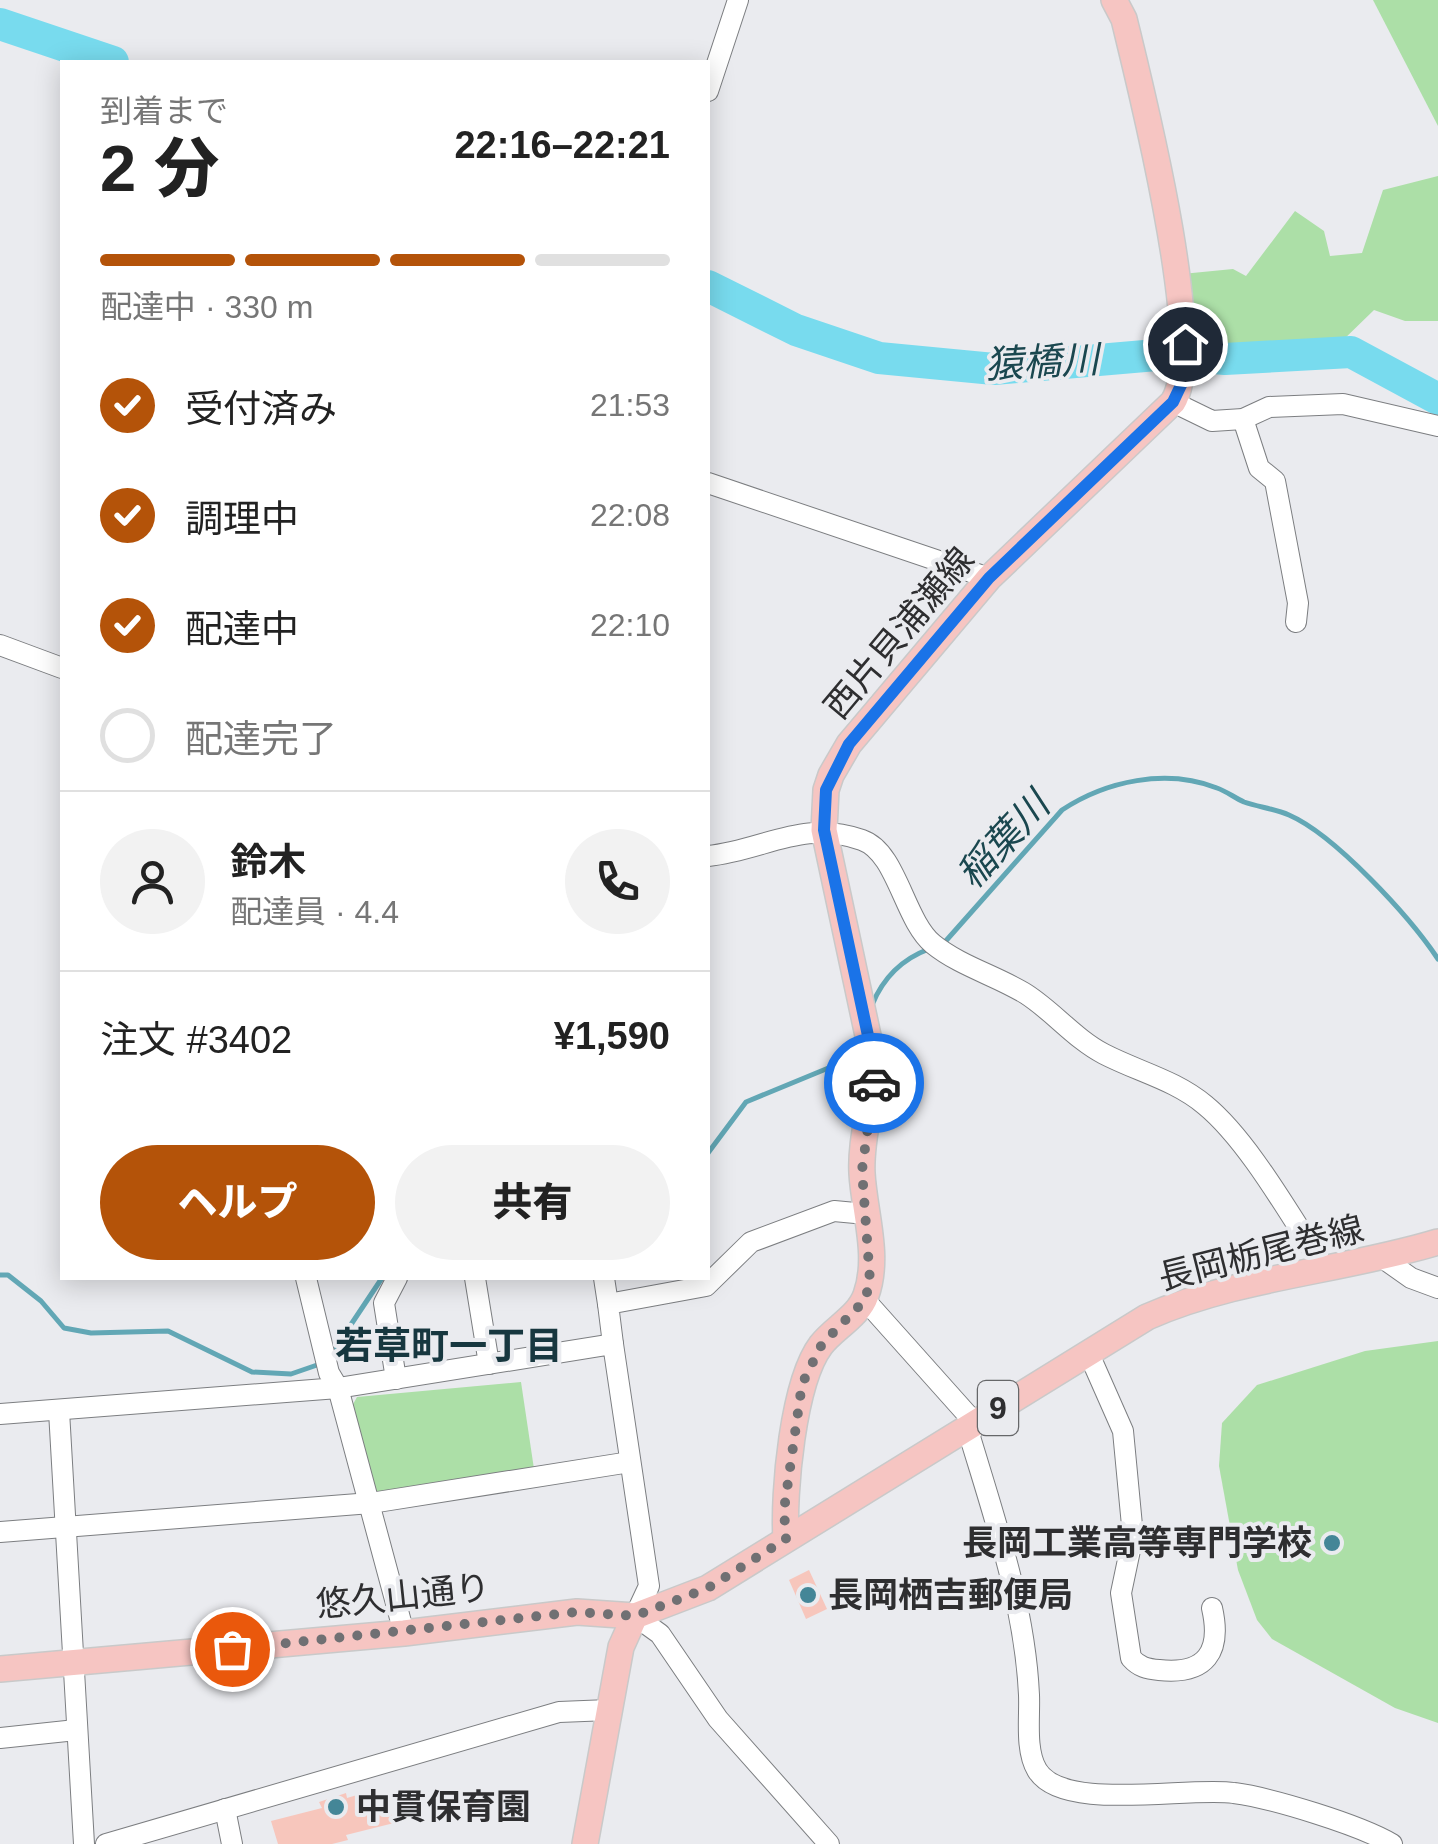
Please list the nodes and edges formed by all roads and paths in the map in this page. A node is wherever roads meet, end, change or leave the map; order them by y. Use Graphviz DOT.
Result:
graph roads {
  1 [pos="738,0"];
  2 [pos="1114,0"];
  3 [pos="710,85"];
  4 [pos="1173,402"];
  5 [pos="1242,419"];
  6 [pos="1438,426"];
  7 [pos="710,484"];
  8 [pos="989,578"];
  9 [pos="1296,622"];
  10 [pos="0,646"];
  11 [pos="60,667"];
  12 [pos="824,830"];
  13 [pos="710,856"];
  14 [pos="866,1214"];
  15 [pos="1438,1242"];
  16 [pos="1384,1258"];
  17 [pos="1326,1270"];
  18 [pos="307,1280"];
  19 [pos="396,1280"];
  20 [pos="476,1280"];
  21 [pos="604,1280"];
  22 [pos="1438,1288"];
  23 [pos="865,1300"];
  24 [pos="608,1304"];
  25 [pos="613,1344"];
  26 [pos="1088,1354"];
  27 [pos="490,1364"];
  28 [pos="396,1379"];
  29 [pos="333,1380"];
  30 [pos="59,1411"];
  31 [pos="0,1414"];
  32 [pos="974,1422"];
  33 [pos="630,1462"];
  34 [pos="371,1503"];
  35 [pos="66,1526"];
  36 [pos="0,1532"];
  37 [pos="786,1539"];
  38 [pos="1212,1608"];
  39 [pos="635,1616"];
  40 [pos="404,1633"];
  41 [pos="73,1662"];
  42 [pos="0,1668"];
  43 [pos="609,1710"];
  44 [pos="76,1730"];
  45 [pos="0,1738"];
  46 [pos="225,1809"];
  47 [pos="84,1844"];
  48 [pos="106,1844"];
  49 [pos="232,1844"];
  50 [pos="585,1844"];
  51 [pos="829,1844"];
  52 [pos="1392,1844"];
  1 -- 3 [label="street"];
  2 -- 4 [label="main road"];
  4 -- 5 [label="street"];
  4 -- 8 [label="main road, 西片貝浦瀬線"];
  5 -- 6 [label="street"];
  5 -- 9 [label="street"];
  7 -- 8 [label="street"];
  8 -- 12 [label="main road, 西片貝浦瀬線"];
  10 -- 11 [label="street"];
  12 -- 13 [label="street"];
  12 -- 14 [label="main road, 西片貝浦瀬線"];
  12 -- 17 [label="street"];
  14 -- 23 [label="main road, 西片貝浦瀬線"];
  14 -- 24 [label="street"];
  15 -- 16 [label="main road, 長岡栃尾巻線 / 9"];
  16 -- 17 [label="main road, 長岡栃尾巻線 / 9"];
  16 -- 22 [label="street"];
  17 -- 26 [label="main road, 長岡栃尾巻線 / 9"];
  18 -- 29 [label="street"];
  19 -- 28 [label="street"];
  20 -- 27 [label="street"];
  21 -- 24 [label="street"];
  23 -- 32 [label="street"];
  23 -- 37 [label="main road"];
  24 -- 25 [label="street"];
  25 -- 27 [label="street"];
  25 -- 33 [label="street"];
  26 -- 32 [label="main road, 長岡栃尾巻線 / 9"];
  26 -- 38 [label="street"];
  27 -- 28 [label="street"];
  28 -- 29 [label="street"];
  29 -- 30 [label="street"];
  29 -- 34 [label="street"];
  30 -- 31 [label="street"];
  30 -- 35 [label="street"];
  32 -- 37 [label="main road, 長岡栃尾巻線 / 9"];
  32 -- 52 [label="street"];
  33 -- 34 [label="street"];
  33 -- 39 [label="street"];
  34 -- 35 [label="street"];
  34 -- 40 [label="street"];
  35 -- 36 [label="street"];
  35 -- 41 [label="street"];
  37 -- 39 [label="main road, 長岡栃尾巻線 / 9"];
  39 -- 40 [label="main road, 悠久山通り / 9"];
  39 -- 43 [label="main road"];
  39 -- 51 [label="street"];
  40 -- 41 [label="main road, 悠久山通り / 9"];
  41 -- 42 [label="main road, 悠久山通り / 9"];
  41 -- 44 [label="street"];
  43 -- 46 [label="street"];
  43 -- 50 [label="main road"];
  44 -- 45 [label="street"];
  44 -- 47 [label="street"];
  46 -- 48 [label="street"];
  46 -- 49 [label="street"];
}
